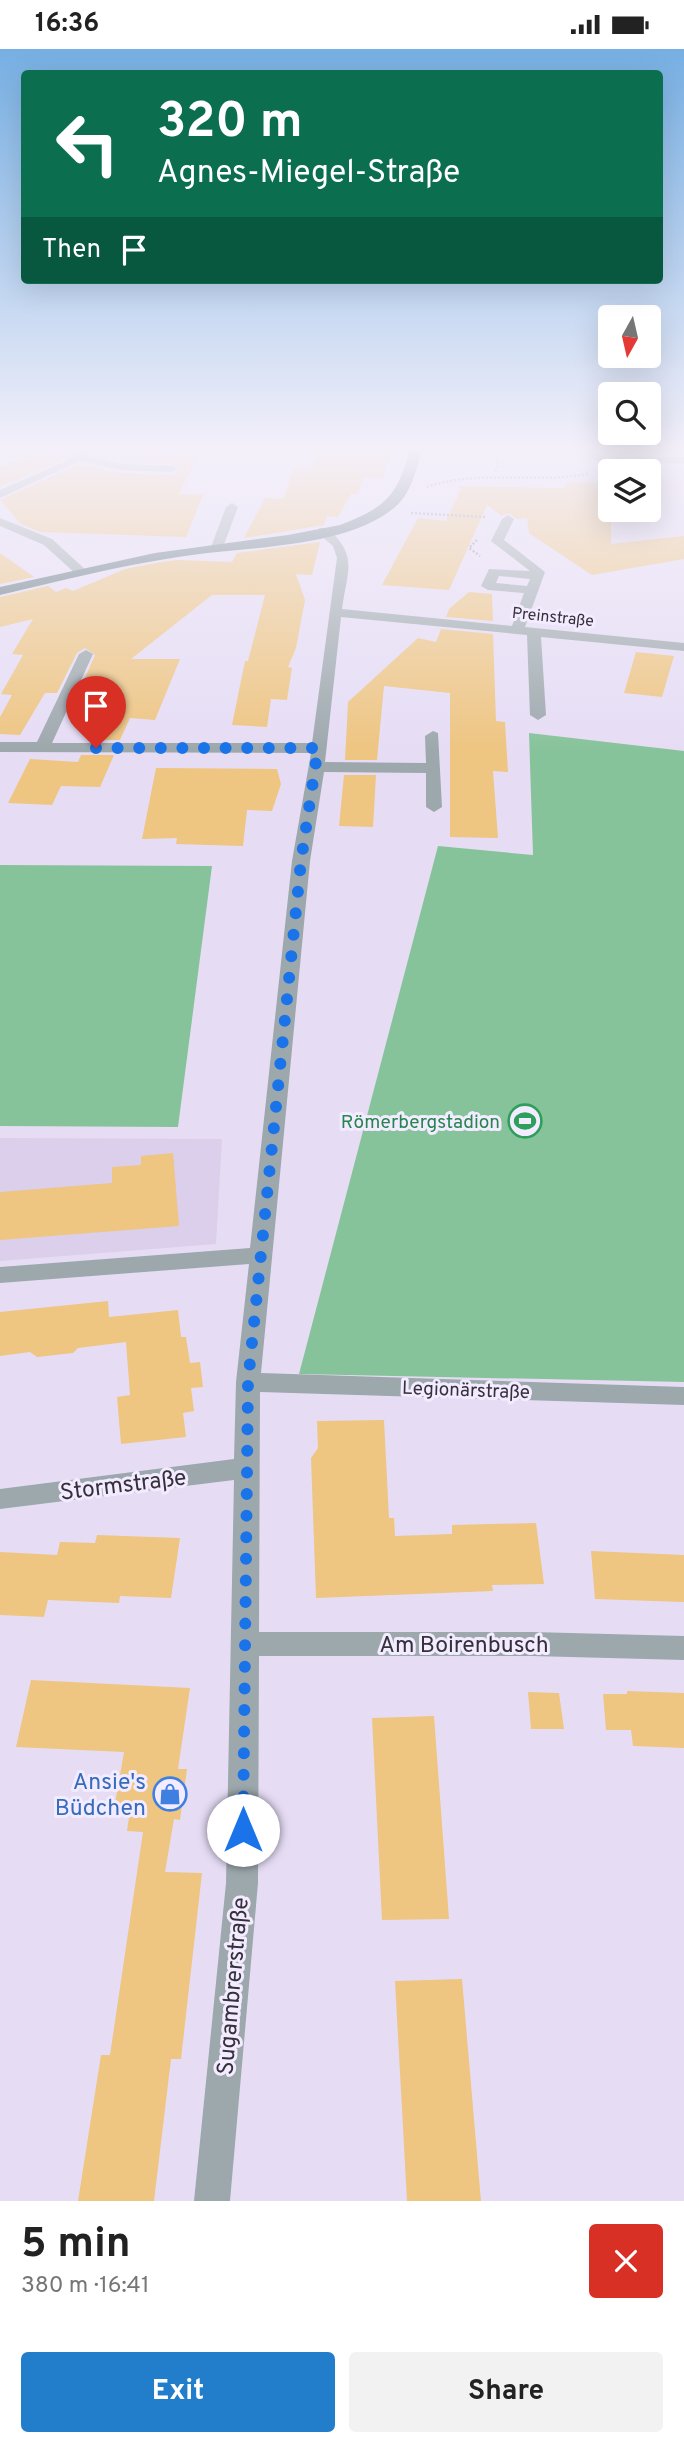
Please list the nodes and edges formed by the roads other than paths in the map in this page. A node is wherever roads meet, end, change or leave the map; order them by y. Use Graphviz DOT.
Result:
graph roads {
  1 [pos="56,549"];
  2 [pos="204,549"];
  3 [pos="341,549"];
  4 [pos="510,549"];
  5 [pos="82,572"];
  6 [pos="538,576"];
  7 [pos="533,590"];
  8 [pos="0,591"];
  9 [pos="335,612"];
  10 [pos="517,630"];
  11 [pos="534,632"];
  12 [pos="684,647"];
  13 [pos="86,655"];
  14 [pos="538,715"];
  15 [pos="433,736"];
  16 [pos="0,747"];
  17 [pos="42,747"];
  18 [pos="318,758"];
  19 [pos="433,768"];
  20 [pos="434,807"];
  21 [pos="263,1255"];
  22 [pos="0,1275"];
  23 [pos="248,1382"];
  24 [pos="684,1396"];
  25 [pos="246,1468"];
  26 [pos="0,1499"];
  27 [pos="244,1644"];
  28 [pos="684,1648"];
  29 [pos="212,2201"];
  1 -- 5 [label="street"];
  2 -- 5 [label="main road"];
  3 -- 9 [label="street, Sugambrerstraße"];
  4 -- 6 [label="street"];
  5 -- 8 [label="main road"];
  6 -- 7 [label="street"];
  6 -- 7 [label="street"];
  7 -- 10 [label="street"];
  9 -- 10 [label="street, Preinstraße"];
  9 -- 18 [label="street, Sugambrerstraße"];
  10 -- 11 [label="street, Preinstraße"];
  11 -- 12 [label="street, Preinstraße"];
  11 -- 14 [label="street"];
  13 -- 17 [label="street"];
  15 -- 19 [label="street"];
  16 -- 17 [label="street"];
  17 -- 18 [label="street"];
  18 -- 19 [label="street"];
  18 -- 21 [label="street, Sugambrerstraße"];
  19 -- 20 [label="street"];
  21 -- 22 [label="street"];
  21 -- 23 [label="street, Sugambrerstraße"];
  23 -- 24 [label="street, Legionärstraße"];
  23 -- 25 [label="street, Sugambrerstraße"];
  25 -- 26 [label="street, Stormstraße"];
  25 -- 27 [label="street, Sugambrerstraße"];
  27 -- 28 [label="street, Am Boirenbusch"];
  27 -- 29 [label="street, Sugambrerstraße"];
}
